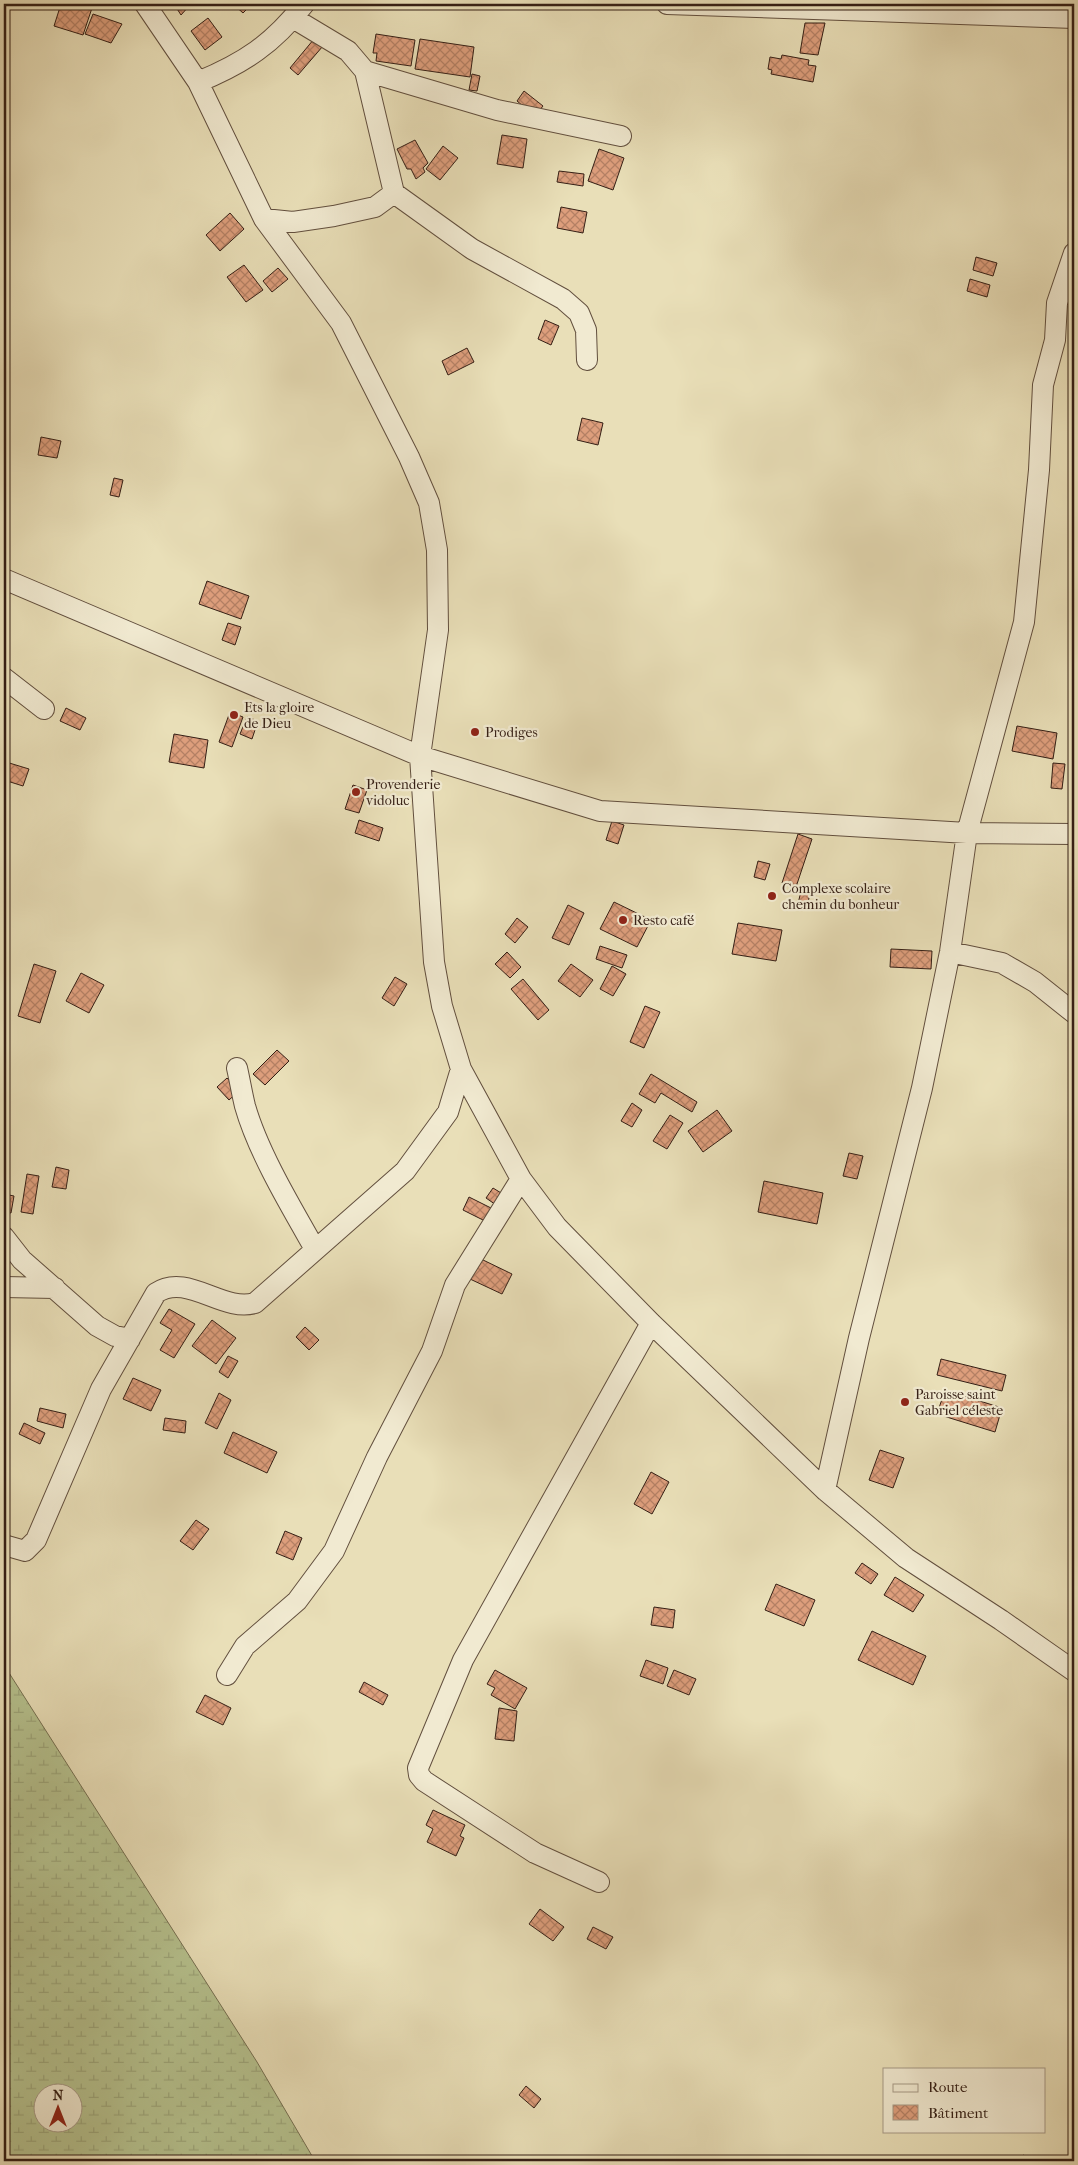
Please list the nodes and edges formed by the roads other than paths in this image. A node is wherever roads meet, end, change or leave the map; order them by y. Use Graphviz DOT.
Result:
graph roads {
  1 [pos="145,4"];
  2 [pos="667,4"];
  3 [pos="298,11"];
  4 [pos="1074,18"];
  5 [pos="364,71"];
  6 [pos="198,82"];
  7 [pos="620,136"];
  8 [pos="394,193"];
  9 [pos="264,219"];
  10 [pos="1074,253"];
  11 [pos="587,360"];
  12 [pos="4,579"];
  13 [pos="4,678"];
  14 [pos="44,709"];
  15 [pos="420,756"];
  16 [pos="967,833"];
  17 [pos="1074,834"];
  18 [pos="950,952"];
  19 [pos="1074,1013"];
  20 [pos="237,1068"];
  21 [pos="461,1069"];
  22 [pos="521,1178"];
  23 [pos="4,1237"];
  24 [pos="315,1249"];
  25 [pos="4,1287"];
  26 [pos="55,1288"];
  27 [pos="651,1323"];
  28 [pos="130,1340"];
  29 [pos="825,1490"];
  30 [pos="4,1545"];
  31 [pos="1074,1671"];
  32 [pos="227,1674"];
  33 [pos="599,1882"];
  1 -- 6 [label="street"];
  2 -- 4 [label="street"];
  3 -- 5 [label="street"];
  3 -- 6 [label="street"];
  5 -- 7 [label="street"];
  5 -- 8 [label="street"];
  6 -- 9 [label="street"];
  8 -- 9 [label="street"];
  8 -- 11 [label="street"];
  9 -- 15 [label="street"];
  10 -- 16 [label="street"];
  12 -- 15 [label="street"];
  13 -- 14 [label="street"];
  15 -- 16 [label="street"];
  15 -- 21 [label="street"];
  16 -- 17 [label="street"];
  16 -- 18 [label="street"];
  18 -- 19 [label="street"];
  18 -- 29 [label="street"];
  20 -- 24 [label="street"];
  21 -- 22 [label="street"];
  21 -- 24 [label="street"];
  22 -- 27 [label="street"];
  22 -- 32 [label="street"];
  23 -- 26 [label="street"];
  24 -- 28 [label="street"];
  25 -- 26 [label="street"];
  26 -- 28 [label="street"];
  27 -- 29 [label="street"];
  27 -- 33 [label="street"];
  28 -- 30 [label="street"];
  29 -- 31 [label="street"];
}
